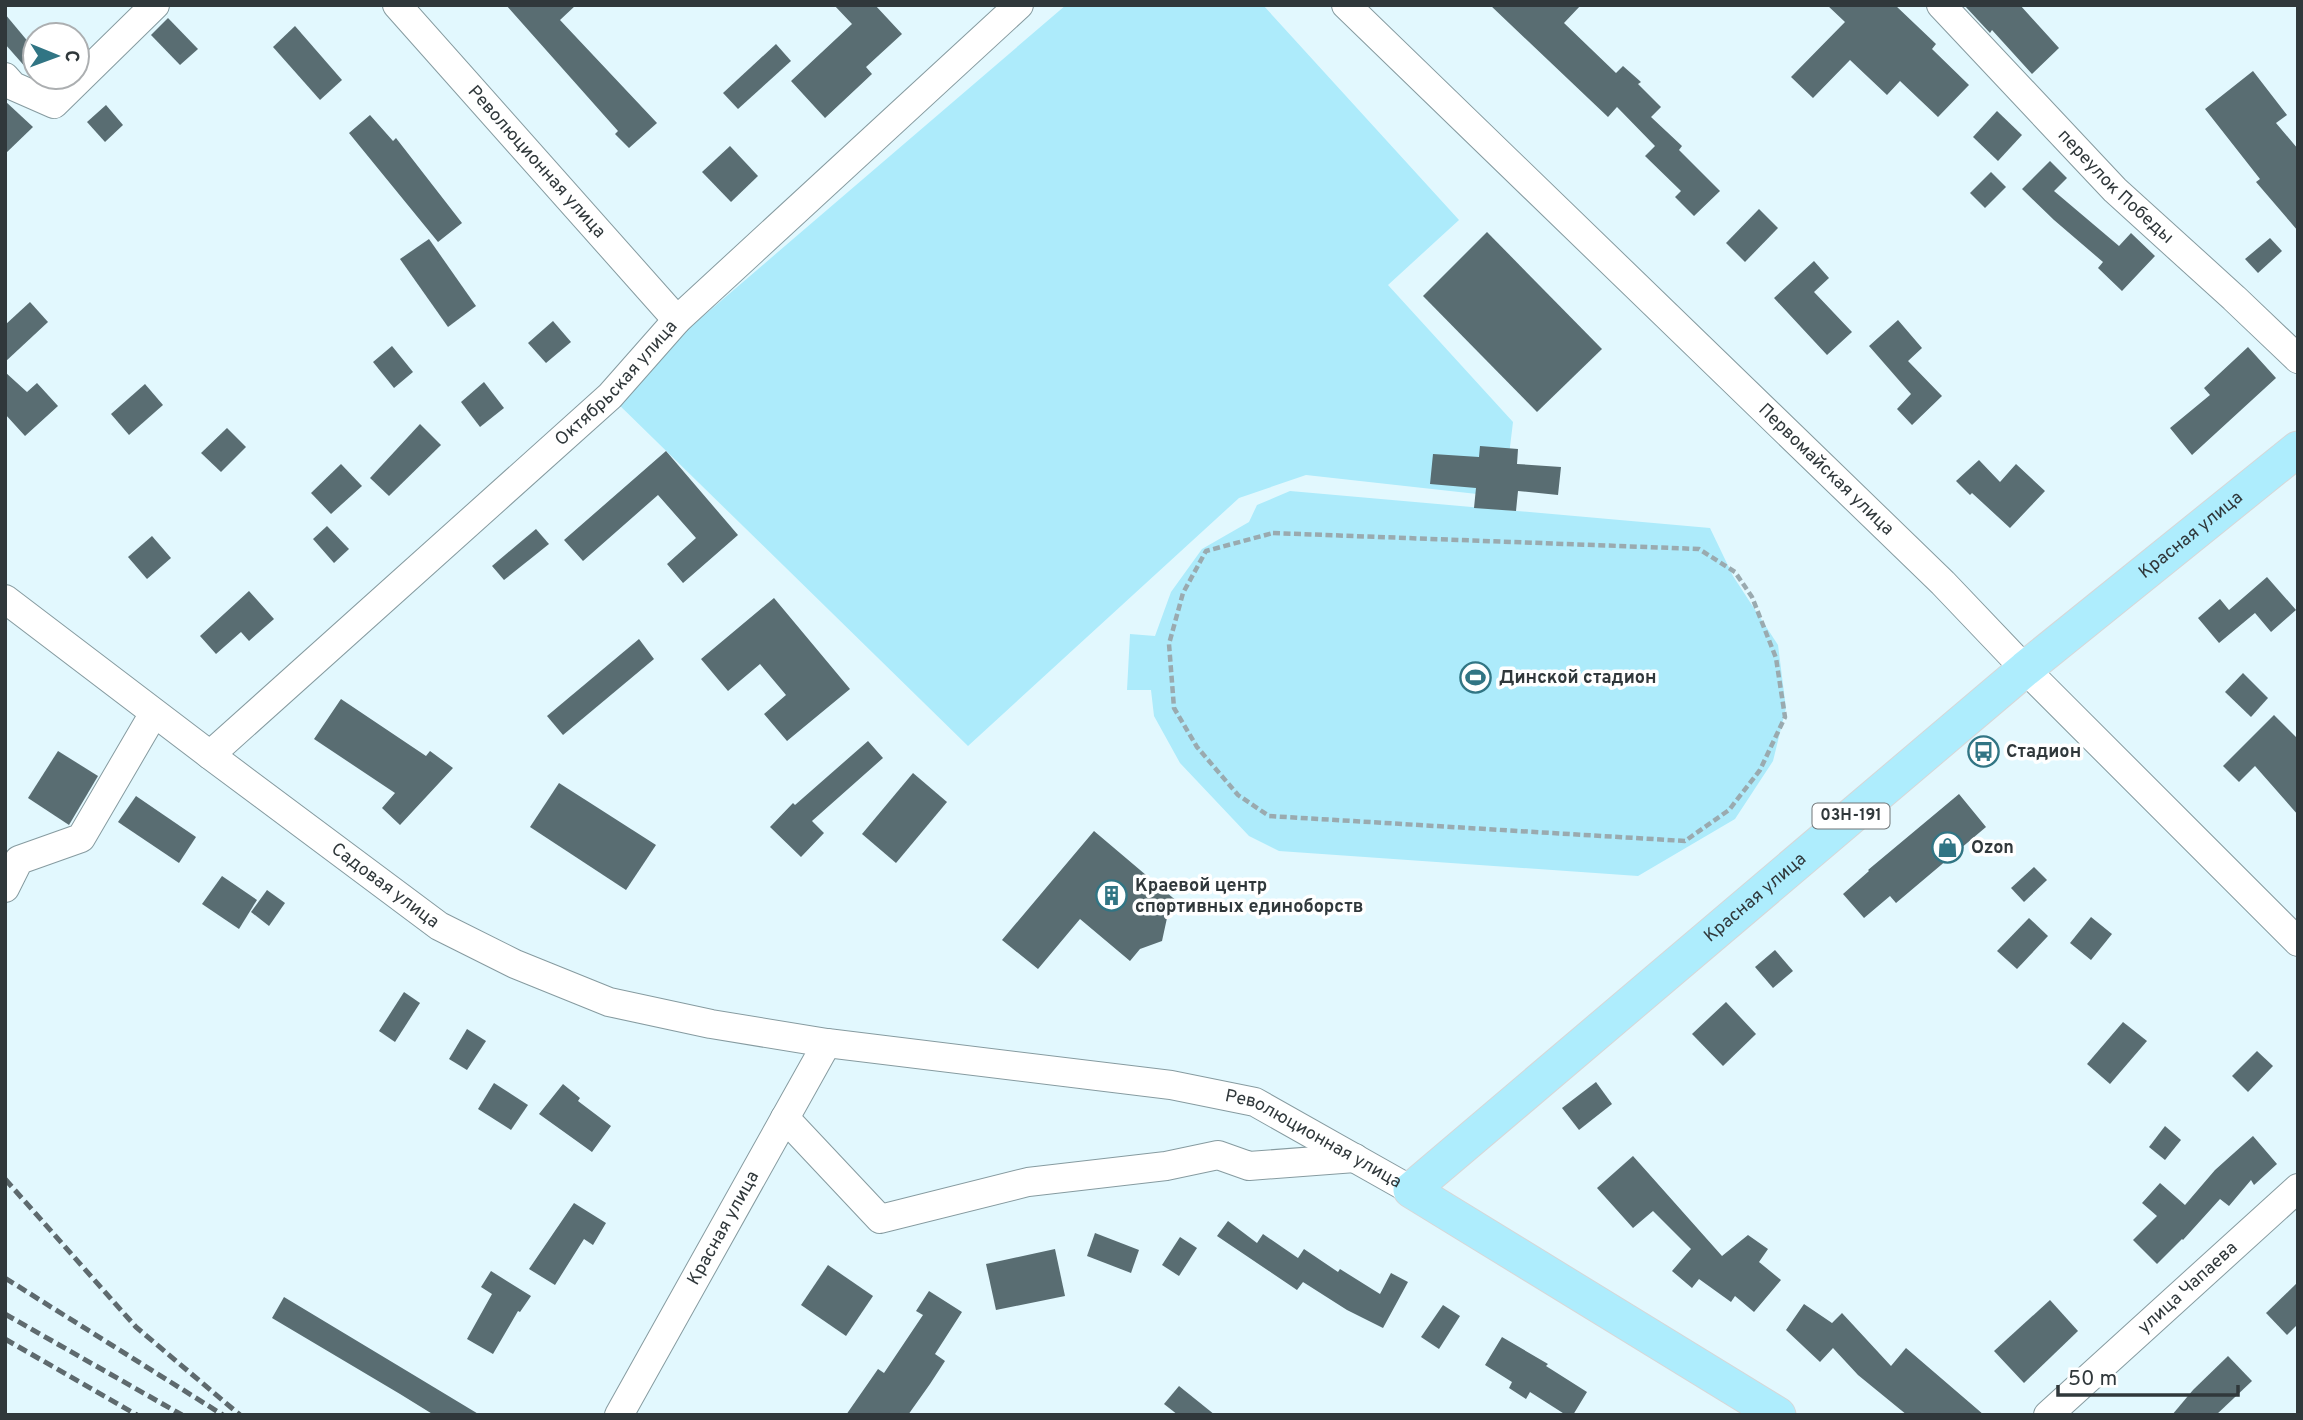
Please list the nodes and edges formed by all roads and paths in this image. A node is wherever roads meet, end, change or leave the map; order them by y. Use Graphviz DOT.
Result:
graph roads {
  1 [pos="155,5"];
  2 [pos="397,5"];
  3 [pos="1019,5"];
  4 [pos="1346,5"];
  5 [pos="1941,5"];
  6 [pos="5,77"];
  7 [pos="677,320"];
  8 [pos="2298,359"];
  9 [pos="2298,449"];
  10 [pos="1699,549"];
  11 [pos="5,598"];
  12 [pos="2025,669"];
  13 [pos="154,713"];
  14 [pos="210,755"];
  15 [pos="5,888"];
  16 [pos="2298,942"];
  17 [pos="827,1043"];
  18 [pos="785,1118"];
  19 [pos="1355,1158"];
  20 [pos="2298,1188"];
  21 [pos="1411,1190"];
  22 [pos="619,1415"];
  23 [pos="1778,1415"];
  24 [pos="2048,1415"];
  1 -- 6 [label="street"];
  2 -- 7 [label="street, Революционная улица"];
  3 -- 7 [label="street, Октябрьская улица"];
  4 -- 12 [label="street, Первомайская улица"];
  5 -- 8 [label="street, переулок Победы"];
  7 -- 14 [label="street, Октябрьская улица"];
  9 -- 12 [label="main road, Красная улица / 03Н-191"];
  10 -- 10 [label="path"];
  11 -- 13 [label="street, Садовая улица"];
  12 -- 16 [label="street, Первомайская улица"];
  12 -- 21 [label="main road, Красная улица / 03Н-191"];
  13 -- 14 [label="street, Садовая улица"];
  13 -- 15 [label="street"];
  14 -- 17 [label="street, Садовая улица"];
  17 -- 18 [label="street, Красная улица"];
  17 -- 19 [label="street, Революционная улица"];
  18 -- 19 [label="street"];
  18 -- 22 [label="street, Красная улица"];
  19 -- 21 [label="street, Революционная улица"];
  20 -- 24 [label="street, улица Чапаева"];
  21 -- 23 [label="main road, Революционная улица"];
}
